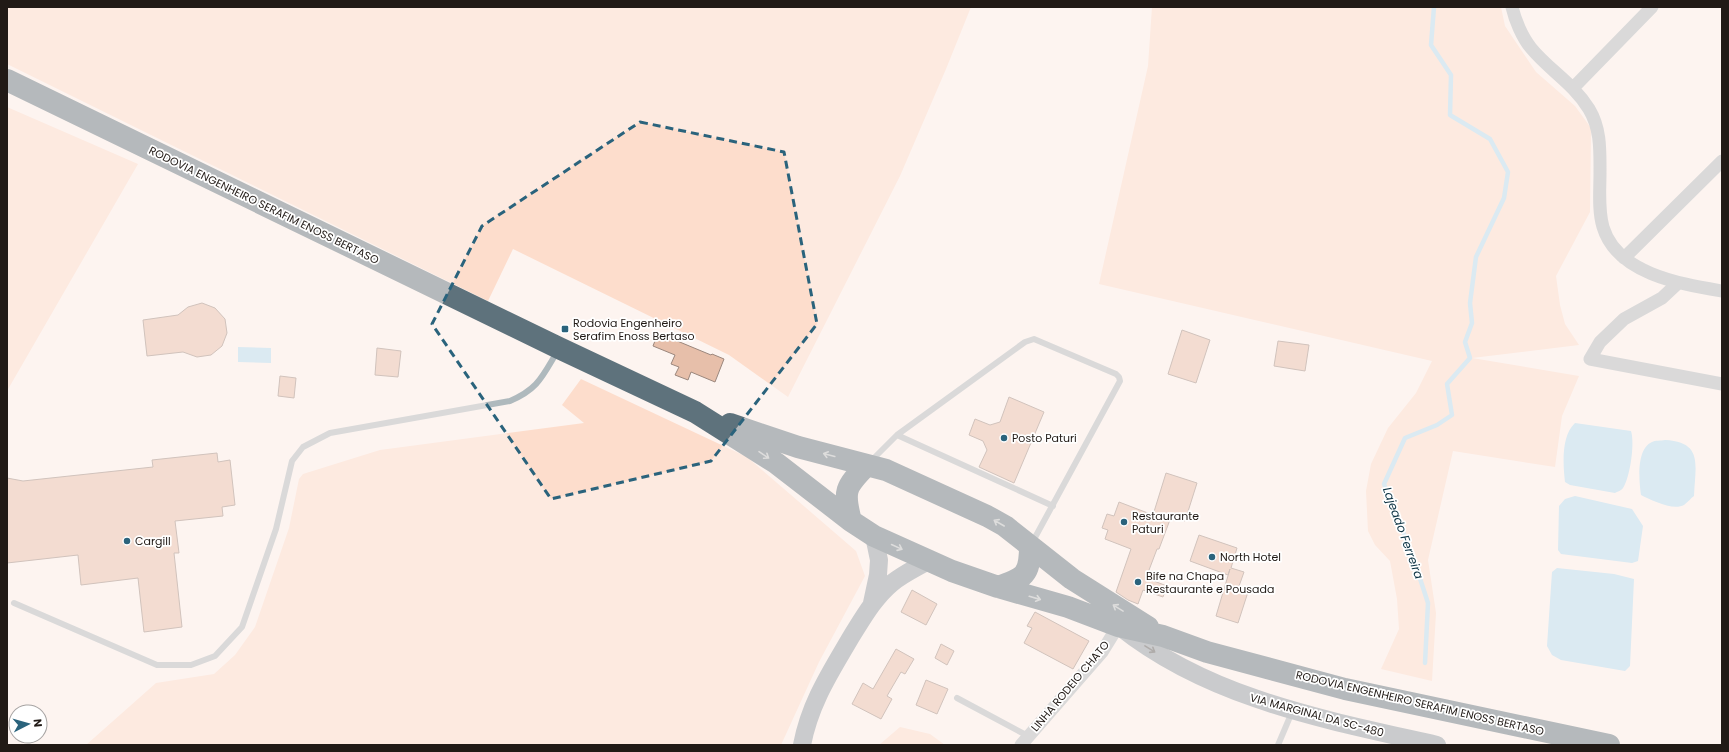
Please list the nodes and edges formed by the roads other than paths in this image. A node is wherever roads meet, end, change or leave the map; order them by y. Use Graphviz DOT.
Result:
graph roads {
  1 [pos="1512,7"];
  2 [pos="1652,7"];
  3 [pos="7,80"];
  4 [pos="1574,87"];
  5 [pos="1722,161"];
  6 [pos="1624,258"];
  7 [pos="1678,283"];
  8 [pos="1722,291"];
  9 [pos="559,348"];
  10 [pos="1722,384"];
  11 [pos="695,412"];
  12 [pos="897,435"];
  13 [pos="867,465"];
  14 [pos="1053,506"];
  15 [pos="851,521"];
  16 [pos="874,536"];
  17 [pos="1030,546"];
  18 [pos="928,561"];
  19 [pos="998,587"];
  20 [pos="14,603"];
  21 [pos="871,604"];
  22 [pos="1118,626"];
  23 [pos="1163,636"];
  24 [pos="957,698"];
  25 [pos="1293,710"];
  26 [pos="1024,740"];
  27 [pos="802,745"];
  28 [pos="1278,745"];
  29 [pos="1437,745"];
  30 [pos="1609,745"];
  1 -- 4 [label="street"];
  2 -- 4 [label="street"];
  3 -- 9 [label="highway, RODOVIA ENGENHEIRO SERAFIM ENOSS BERTASO"];
  4 -- 6 [label="street"];
  5 -- 6 [label="street"];
  6 -- 7 [label="street"];
  7 -- 8 [label="street"];
  7 -- 10 [label="street"];
  9 -- 11 [label="highway, RODOVIA ENGENHEIRO SERAFIM ENOSS BERTASO"];
  9 -- 20 [label="lane"];
  13 -- 11 [label="highway, RODOVIA ENGENHEIRO SERAFIM ENOSS BERTASO, one-way"];
  11 -- 15 [label="highway, RODOVIA ENGENHEIRO SERAFIM ENOSS BERTASO, one-way"];
  12 -- 13 [label="lane"];
  12 -- 14 [label="lane"];
  12 -- 14 [label="lane"];
  13 -- 15 [label="highway"];
  17 -- 13 [label="highway, RODOVIA ENGENHEIRO SERAFIM ENOSS BERTASO, one-way"];
  14 -- 17 [label="lane"];
  15 -- 16 [label="highway, RODOVIA ENGENHEIRO SERAFIM ENOSS BERTASO"];
  16 -- 18 [label="highway, RODOVIA ENGENHEIRO SERAFIM ENOSS BERTASO, one-way"];
  16 -- 21 [label="main road"];
  17 -- 19 [label="highway"];
  23 -- 17 [label="highway, RODOVIA ENGENHEIRO SERAFIM ENOSS BERTASO, one-way"];
  18 -- 19 [label="highway, RODOVIA ENGENHEIRO SERAFIM ENOSS BERTASO"];
  18 -- 21 [label="main road"];
  19 -- 22 [label="highway, RODOVIA ENGENHEIRO SERAFIM ENOSS BERTASO, one-way"];
  21 -- 27 [label="main road"];
  22 -- 23 [label="highway, RODOVIA ENGENHEIRO SERAFIM ENOSS BERTASO"];
  22 -- 25 [label="main road, VIA MARGINAL DA SC-480, one-way"];
  22 -- 26 [label="street, LINHA RODEIO CHATO"];
  23 -- 30 [label="highway, RODOVIA ENGENHEIRO SERAFIM ENOSS BERTASO"];
  24 -- 26 [label="lane"];
  25 -- 28 [label="lane"];
  25 -- 29 [label="main road, VIA MARGINAL DA SC-480"];
}
